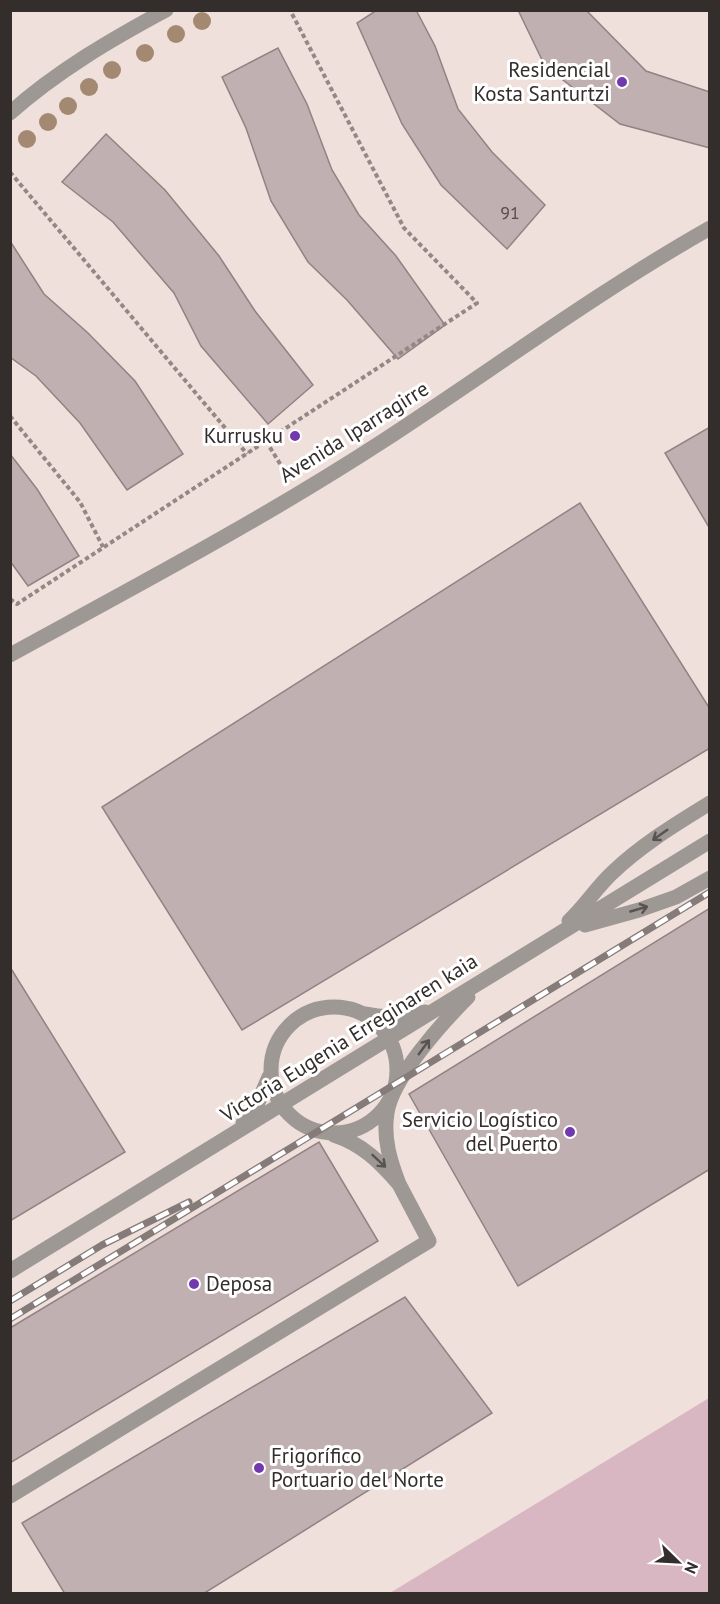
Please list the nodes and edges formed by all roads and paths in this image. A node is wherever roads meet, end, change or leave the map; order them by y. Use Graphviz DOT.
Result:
graph roads {
  1 [pos="166,10"];
  2 [pos="290,10"];
  3 [pos="10,113"];
  4 [pos="10,172"];
  5 [pos="710,228"];
  6 [pos="10,416"];
  7 [pos="266,441"];
  8 [pos="247,454"];
  9 [pos="282,466"];
  10 [pos="103,547"];
  11 [pos="10,599"];
  12 [pos="10,655"];
  13 [pos="710,803"];
  14 [pos="710,841"];
  15 [pos="710,878"];
  16 [pos="544,943"];
  17 [pos="495,974"];
  18 [pos="448,1003"];
  19 [pos="359,1012"];
  20 [pos="389,1039"];
  21 [pos="269,1077"];
  22 [pos="392,1095"];
  23 [pos="281,1105"];
  24 [pos="310,1129"];
  25 [pos="328,1133"];
  26 [pos="233,1134"];
  27 [pos="399,1184"];
  28 [pos="10,1271"];
  29 [pos="10,1497"];
  1 -- 3 [label="street"];
  2 -- 7 [label="path"];
  4 -- 8 [label="path"];
  5 -- 12 [label="street, Avenida Iparragirre"];
  6 -- 10 [label="path"];
  7 -- 8 [label="path"];
  7 -- 9 [label="path"];
  8 -- 10 [label="path"];
  10 -- 11 [label="path"];
  13 -- 16 [label="street, one-way"];
  14 -- 16 [label="street, Victoria Eugenia Erreginaren kaia"];
  16 -- 15 [label="street, one-way"];
  16 -- 17 [label="street, Victoria Eugenia Erreginaren kaia"];
  17 -- 18 [label="street, Victoria Eugenia Erreginaren kaia"];
  22 -- 17 [label="street, one-way"];
  18 -- 19 [label="street"];
  18 -- 20 [label="street, Victoria Eugenia Erreginaren kaia"];
  19 -- 20 [label="street"];
  19 -- 21 [label="street"];
  20 -- 22 [label="street"];
  20 -- 23 [label="street, Victoria Eugenia Erreginaren kaia"];
  21 -- 23 [label="street"];
  21 -- 26 [label="street"];
  22 -- 25 [label="street"];
  22 -- 27 [label="street"];
  23 -- 24 [label="street"];
  23 -- 26 [label="street, Victoria Eugenia Erreginaren kaia"];
  24 -- 25 [label="street"];
  24 -- 26 [label="street"];
  25 -- 27 [label="street, one-way"];
  26 -- 28 [label="street, Victoria Eugenia Erreginaren kaia"];
  27 -- 29 [label="street"];
}
